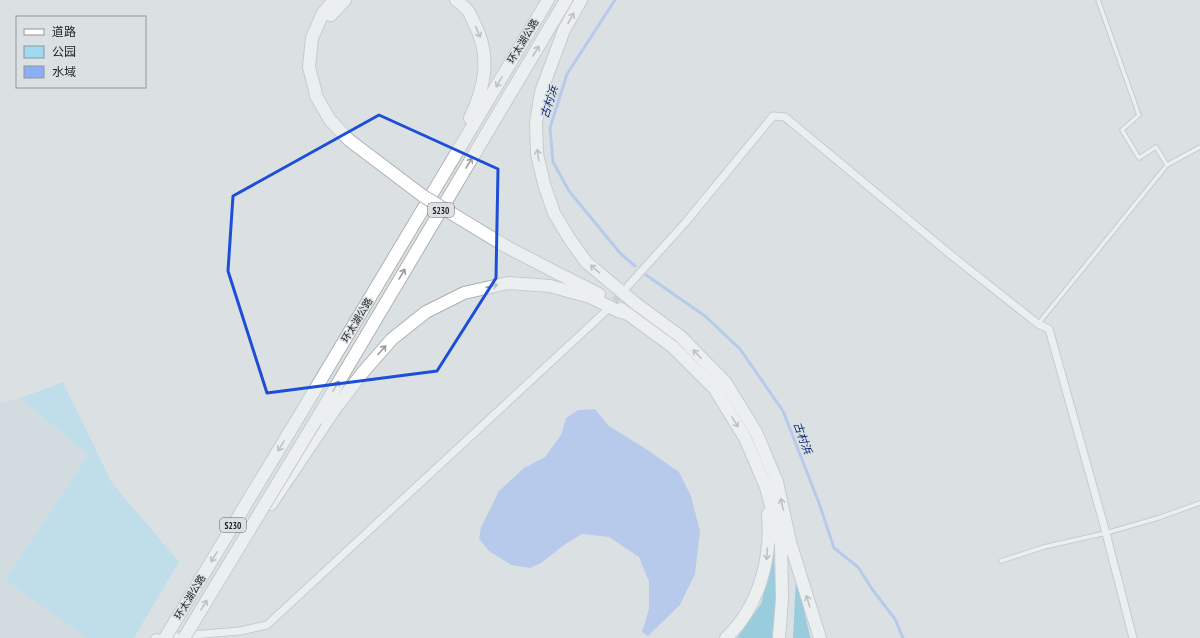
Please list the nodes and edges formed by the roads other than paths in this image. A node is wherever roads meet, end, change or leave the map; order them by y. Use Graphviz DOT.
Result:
graph roads {
  1 [pos="334,0"];
  2 [pos="344,0"];
  3 [pos="456,0"];
  4 [pos="548,0"];
  5 [pos="566,0"];
  6 [pos="581,0"];
  7 [pos="1098,0"];
  8 [pos="318,89"];
  9 [pos="1200,147"];
  10 [pos="1167,165"];
  11 [pos="559,270"];
  12 [pos="628,286"];
  13 [pos="635,304"];
  14 [pos="606,311"];
  15 [pos="628,314"];
  16 [pos="1038,324"];
  17 [pos="339,351"];
  18 [pos="320,423"];
  19 [pos="766,487"];
  20 [pos="1200,503"];
  21 [pos="1106,533"];
  22 [pos="790,542"];
  23 [pos="1001,561"];
  24 [pos="783,632"];
  25 [pos="155,638"];
  26 [pos="165,638"];
  27 [pos="184,638"];
  28 [pos="726,638"];
  29 [pos="820,638"];
  30 [pos="1133,638"];
  1 -- 8 [label="highway"];
  2 -- 8 [label="highway"];
  3 -- 17 [label="highway, one-way"];
  4 -- 17 [label="highway, 环太湖公路 / S230, one-way"];
  18 -- 5 [label="highway, 环太湖公路 / S230, one-way"];
  13 -- 6 [label="highway, one-way"];
  7 -- 10 [label="lane"];
  8 -- 11 [label="highway, bridge"];
  9 -- 10 [label="lane"];
  10 -- 16 [label="lane"];
  11 -- 13 [label="highway"];
  11 -- 15 [label="highway"];
  12 -- 16 [label="street"];
  22 -- 13 [label="highway, one-way"];
  14 -- 25 [label="street"];
  18 -- 15 [label="highway, one-way"];
  15 -- 19 [label="highway, one-way"];
  16 -- 21 [label="street"];
  17 -- 26 [label="highway, 环太湖公路 / S230, one-way, bridge"];
  27 -- 18 [label="highway, 环太湖公路 / S230, one-way, bridge"];
  19 -- 24 [label="highway"];
  19 -- 28 [label="highway, one-way"];
  20 -- 21 [label="lane"];
  21 -- 23 [label="lane"];
  21 -- 30 [label="street"];
  22 -- 24 [label="highway"];
  29 -- 22 [label="highway, one-way"];
}
